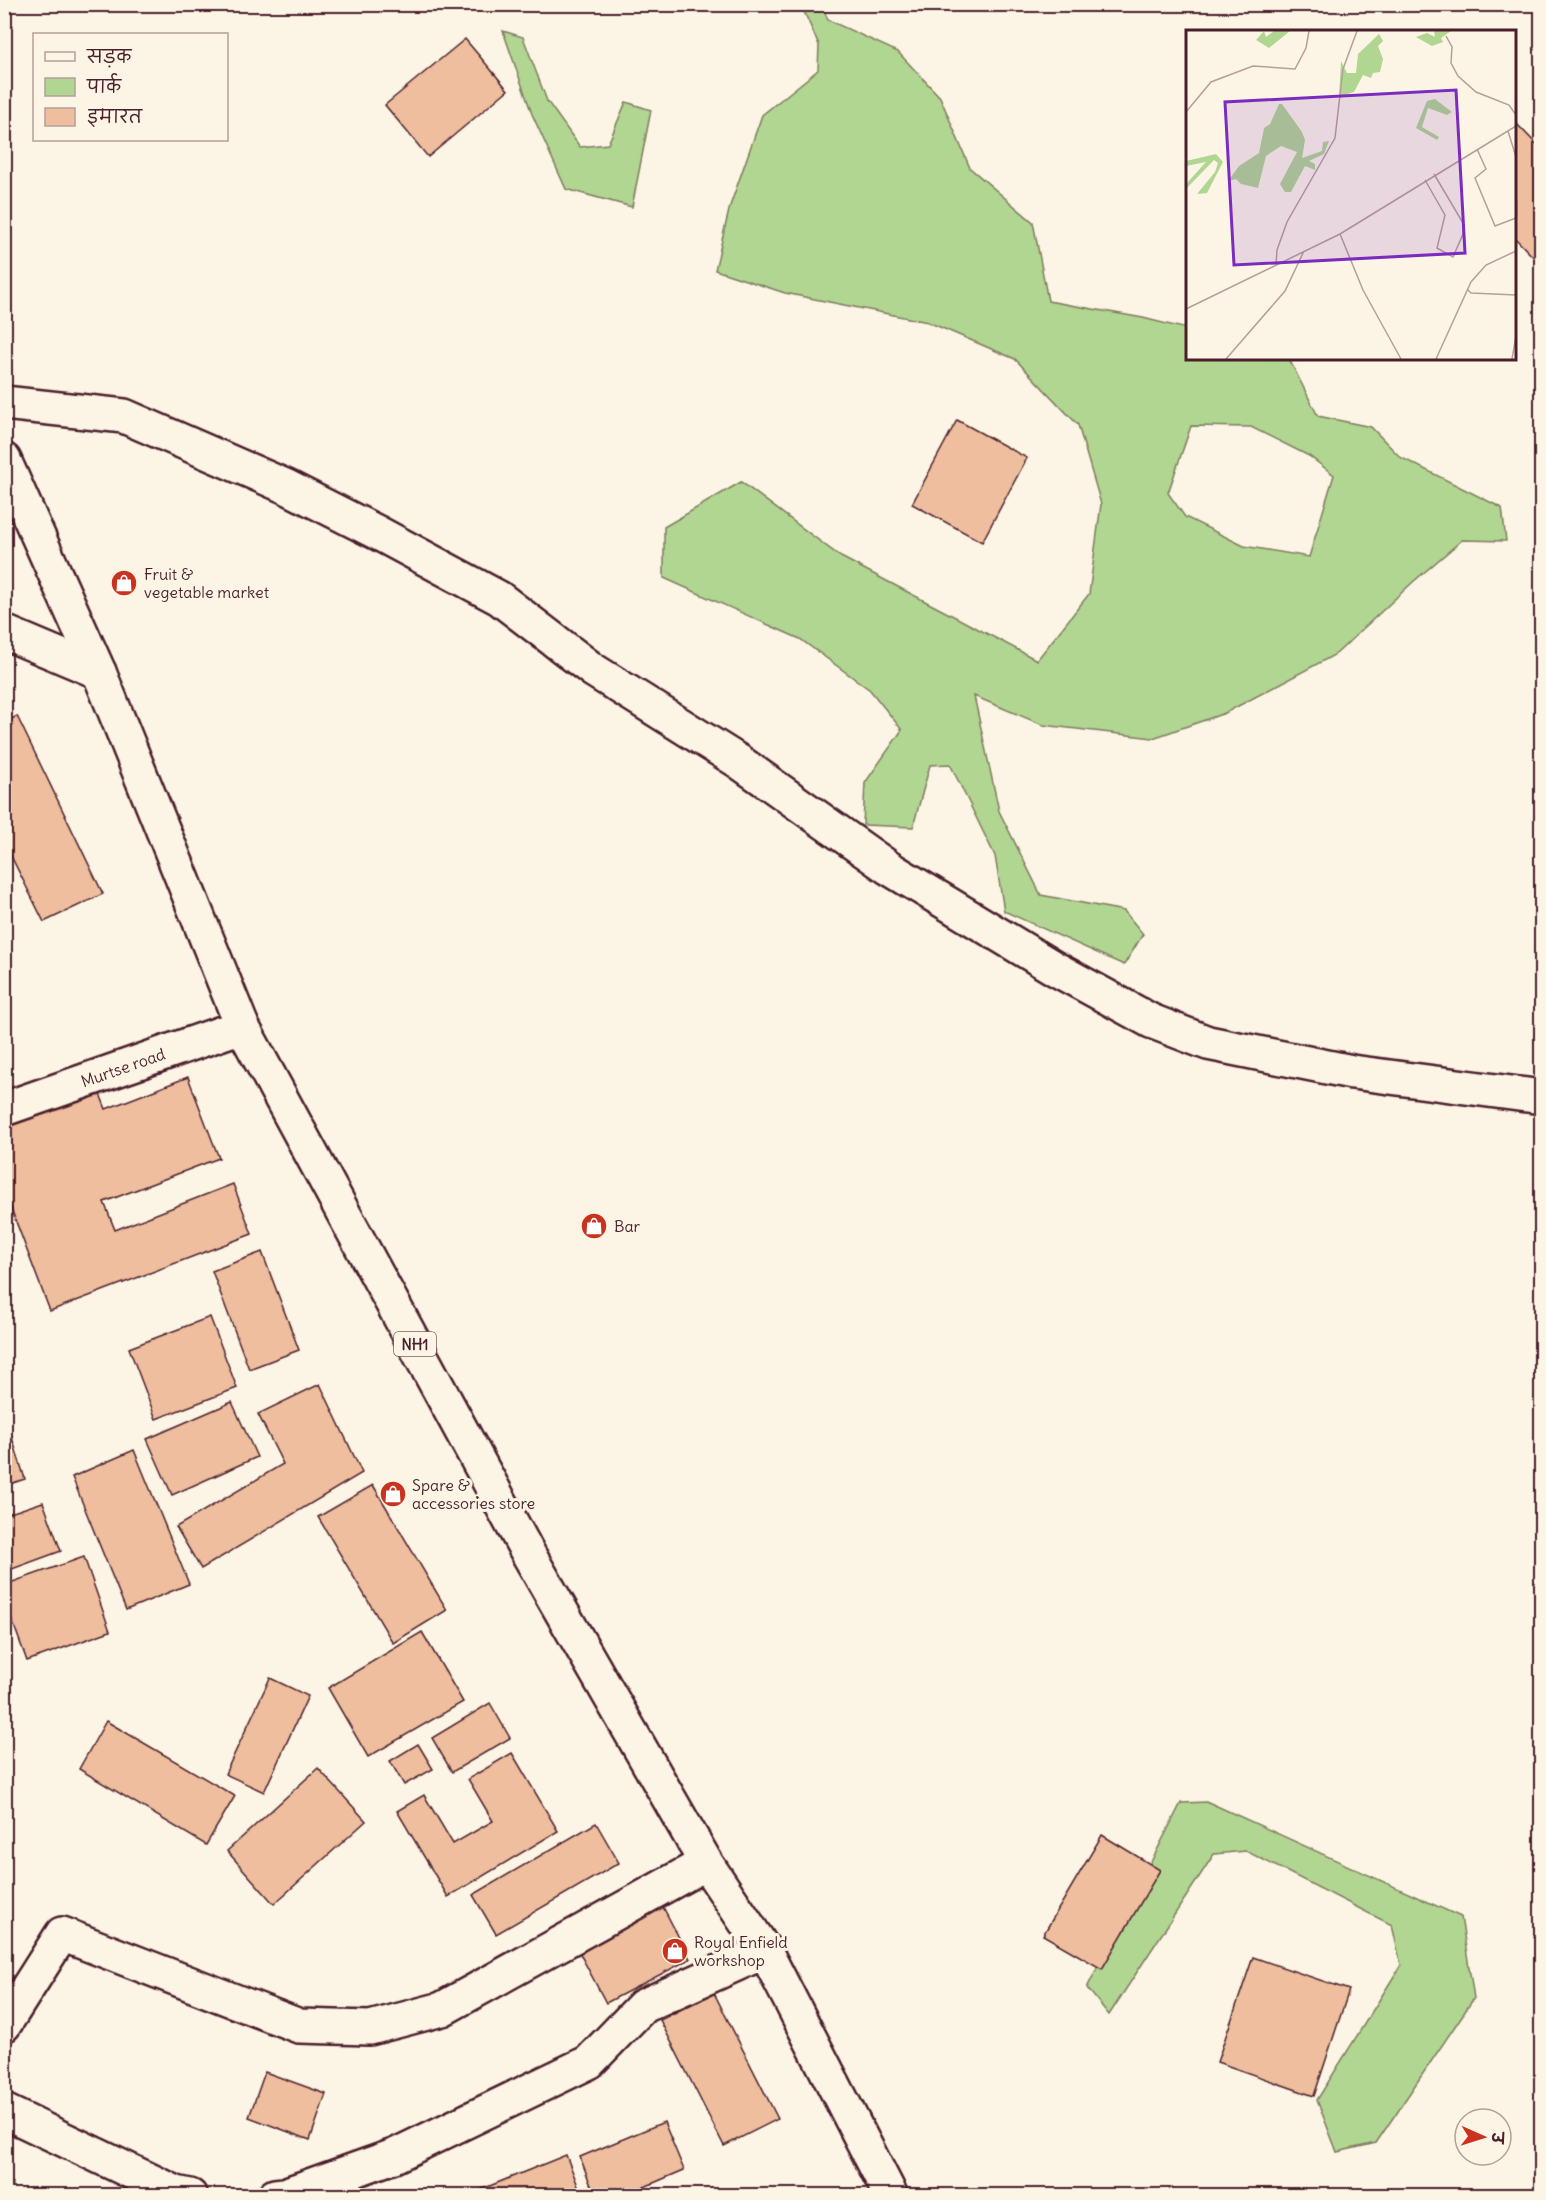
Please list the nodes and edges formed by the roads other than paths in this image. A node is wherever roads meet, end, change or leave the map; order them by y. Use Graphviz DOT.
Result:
graph roads {
  1 [pos="4,403"];
  2 [pos="4,460"];
  3 [pos="4,632"];
  4 [pos="99,672"];
  5 [pos="242,1026"];
  6 [pos="1542,1097"];
  7 [pos="4,1109"];
  8 [pos="706,1863"];
  9 [pos="765,1951"];
  10 [pos="4,2025"];
  11 [pos="4,2110"];
  12 [pos="190,2196"];
  13 [pos="275,2196"];
  14 [pos="891,2196"];
  1 -- 6 [label="main road"];
  2 -- 4 [label="main road, NH1"];
  3 -- 4 [label="main road"];
  4 -- 5 [label="main road, NH1"];
  5 -- 7 [label="main road, Murtse road"];
  5 -- 8 [label="main road, NH1"];
  8 -- 9 [label="main road, NH1"];
  8 -- 10 [label="main road"];
  9 -- 13 [label="main road"];
  9 -- 14 [label="main road, NH1"];
  11 -- 12 [label="main road"];
}
